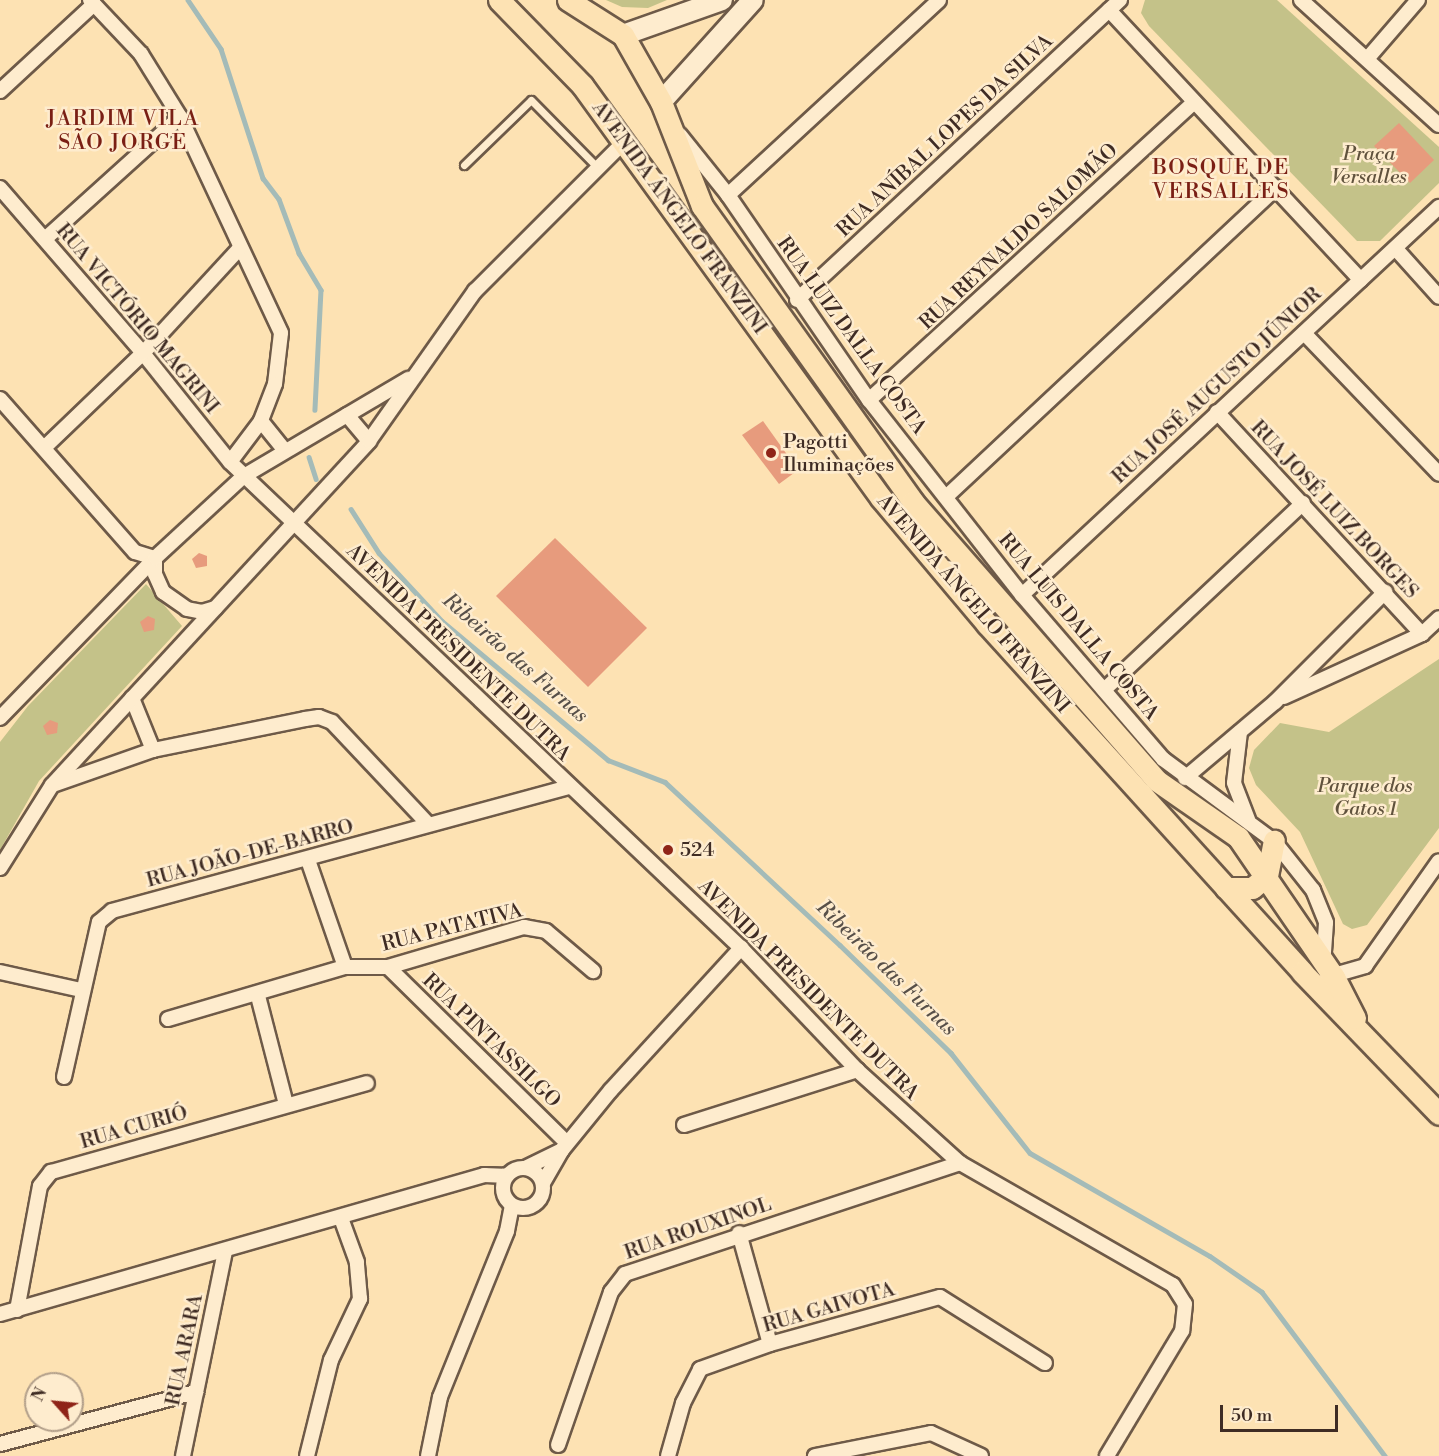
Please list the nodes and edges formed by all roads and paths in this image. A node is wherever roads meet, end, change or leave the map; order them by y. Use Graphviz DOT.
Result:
graph roads {
  1 [pos="499,0"];
  2 [pos="568,0"];
  3 [pos="722,0"];
  4 [pos="753,0"];
  5 [pos="939,0"];
  6 [pos="1120,0"];
  7 [pos="1301,0"];
  8 [pos="1418,0"];
  9 [pos="92,2"];
  10 [pos="1109,10"];
  11 [pos="623,35"];
  12 [pos="1367,58"];
  13 [pos="0,91"];
  14 [pos="1194,102"];
  15 [pos="663,109"];
  16 [pos="180,117"];
  17 [pos="1439,125"];
  18 [pos="624,142"];
  19 [pos="464,165"];
  20 [pos="598,168"];
  21 [pos="1277,187"];
  22 [pos="0,188"];
  23 [pos="728,195"];
  24 [pos="1439,207"];
  25 [pos="45,239"];
  26 [pos="239,249"];
  27 [pos="1396,249"];
  28 [pos="1361,280"];
  29 [pos="1439,297"];
  30 [pos="797,300"];
  31 [pos="1304,333"];
  32 [pos="143,353"];
  33 [pos="412,376"];
  34 [pos="0,399"];
  35 [pos="869,400"];
  36 [pos="1216,412"];
  37 [pos="347,415"];
  38 [pos="261,421"];
  39 [pos="369,441"];
  40 [pos="45,447"];
  41 [pos="285,451"];
  42 [pos="230,462"];
  43 [pos="1439,474"];
  44 [pos="244,476"];
  45 [pos="946,497"];
  46 [pos="1303,503"];
  47 [pos="295,521"];
  48 [pos="155,558"];
  49 [pos="1385,592"];
  50 [pos="1022,595"];
  51 [pos="215,607"];
  52 [pos="1439,618"];
  53 [pos="1422,634"];
  54 [pos="1104,690"];
  55 [pos="132,698"];
  56 [pos="1275,702"];
  57 [pos="0,718"];
  58 [pos="1240,732"];
  59 [pos="153,750"];
  60 [pos="1185,778"];
  61 [pos="52,785"];
  62 [pos="568,787"];
  63 [pos="1248,820"];
  64 [pos="428,824"];
  65 [pos="1274,841"];
  66 [pos="308,860"];
  67 [pos="1439,861"];
  68 [pos="0,868"];
  69 [pos="1267,876"];
  70 [pos="1226,888"];
  71 [pos="741,948"];
  72 [pos="345,967"];
  73 [pos="388,967"];
  74 [pos="1328,970"];
  75 [pos="593,971"];
  76 [pos="0,972"];
  77 [pos="1306,976"];
  78 [pos="81,990"];
  79 [pos="258,996"];
  80 [pos="168,1019"];
  81 [pos="1367,1042"];
  82 [pos="857,1070"];
  83 [pos="64,1077"];
  84 [pos="367,1083"];
  85 [pos="286,1104"];
  86 [pos="1439,1114"];
  87 [pos="684,1125"];
  88 [pos="564,1147"];
  89 [pos="960,1163"];
  90 [pos="525,1168"];
  91 [pos="484,1175"];
  92 [pos="507,1176"];
  93 [pos="543,1183"];
  94 [pos="508,1201"];
  95 [pos="537,1203"];
  96 [pos="341,1218"];
  97 [pos="507,1231"];
  98 [pos="739,1233"];
  99 [pos="225,1251"];
  100 [pos="17,1310"];
  101 [pos="0,1314"];
  102 [pos="770,1344"];
  103 [pos="1045,1363"];
  104 [pos="196,1392"];
  105 [pos="0,1444"];
  106 [pos="558,1445"];
  107 [pos="183,1456"];
  108 [pos="307,1456"];
  109 [pos="428,1456"];
  110 [pos="668,1456"];
  111 [pos="815,1456"];
  112 [pos="981,1456"];
  113 [pos="1107,1456"];
  1 -- 18 [label="main road, AVENIDA ÂNGELO FRANZINI"];
  2 -- 11 [label="main road, AVENIDA ÂNGELO FRANZINI"];
  3 -- 11 [label="street"];
  4 -- 15 [label="street"];
  5 -- 23 [label="street"];
  6 -- 10 [label="street, RUA ANÍBAL LOPES DA SILVA"];
  7 -- 12 [label="street"];
  8 -- 12 [label="street"];
  9 -- 13 [label="street"];
  9 -- 16 [label="street"];
  10 -- 14 [label="street"];
  10 -- 30 [label="street, RUA ANÍBAL LOPES DA SILVA"];
  11 -- 15 [label="main road, AVENIDA ÂNGELO FRANZINI"];
  12 -- 17 [label="street"];
  14 -- 21 [label="street"];
  14 -- 35 [label="street, RUA REYNALDO SALOMÃO"];
  15 -- 23 [label="street, RUA LUIZ DALLA COSTA"];
  15 -- 69 [label="main road, AVENIDA ÂNGELO FRANZINI"];
  16 -- 25 [label="street"];
  16 -- 26 [label="street"];
  18 -- 20 [label="street"];
  18 -- 70 [label="main road, AVENIDA ÂNGELO FRANZINI"];
  19 -- 20 [label="lane"];
  20 -- 33 [label="street"];
  21 -- 28 [label="street"];
  21 -- 45 [label="street"];
  22 -- 25 [label="street, RUA VICTÓRIO MAGRINI"];
  23 -- 30 [label="street, RUA LUIZ DALLA COSTA"];
  24 -- 27 [label="street, RUA JOSÉ AUGUSTO JÚNIOR"];
  25 -- 32 [label="street, RUA VICTÓRIO MAGRINI"];
  26 -- 32 [label="street"];
  26 -- 38 [label="street"];
  27 -- 28 [label="street, RUA JOSÉ AUGUSTO JÚNIOR"];
  27 -- 29 [label="street"];
  28 -- 31 [label="street, RUA JOSÉ AUGUSTO JÚNIOR"];
  30 -- 35 [label="street, RUA LUIZ DALLA COSTA"];
  31 -- 36 [label="street, RUA JOSÉ AUGUSTO JÚNIOR"];
  31 -- 43 [label="street"];
  32 -- 40 [label="street"];
  32 -- 42 [label="street, RUA VICTÓRIO MAGRINI"];
  33 -- 37 [label="street"];
  33 -- 39 [label="street"];
  34 -- 40 [label="street"];
  35 -- 45 [label="street, RUA LUIZ DALLA COSTA"];
  36 -- 46 [label="street, RUA JOSÉ LUIZ BORGES"];
  36 -- 50 [label="street, RUA JOSÉ AUGUSTO JÚNIOR"];
  37 -- 39 [label="street"];
  37 -- 41 [label="street"];
  38 -- 41 [label="street"];
  38 -- 42 [label="street"];
  39 -- 47 [label="street"];
  40 -- 48 [label="street"];
  41 -- 44 [label="street"];
  42 -- 44 [label="street, RUA VICTÓRIO MAGRINI"];
  44 -- 47 [label="street, AVENIDA PRESIDENTE DUTRA"];
  44 -- 48 [label="street"];
  45 -- 50 [label="street, RUA LUIS DALLA COSTA"];
  46 -- 49 [label="street, RUA JOSÉ LUIZ BORGES"];
  46 -- 54 [label="street"];
  47 -- 51 [label="street"];
  47 -- 62 [label="street, AVENIDA PRESIDENTE DUTRA"];
  48 -- 51 [label="street"];
  48 -- 57 [label="street"];
  49 -- 53 [label="street, RUA JOSÉ LUIZ BORGES"];
  49 -- 56 [label="street"];
  50 -- 54 [label="street, RUA LUIS DALLA COSTA"];
  51 -- 55 [label="street"];
  52 -- 53 [label="street"];
  53 -- 56 [label="street"];
  54 -- 60 [label="street, RUA LUIS DALLA COSTA"];
  55 -- 59 [label="street"];
  55 -- 61 [label="street"];
  56 -- 58 [label="street"];
  58 -- 60 [label="street"];
  58 -- 63 [label="street"];
  59 -- 61 [label="street"];
  59 -- 64 [label="street"];
  60 -- 63 [label="street, RUA LUIS DALLA COSTA"];
  61 -- 68 [label="street"];
  62 -- 64 [label="street, RUA JOÃO-DE-BARRO"];
  62 -- 71 [label="street, AVENIDA PRESIDENTE DUTRA"];
  63 -- 65 [label="street, RUA LUIS DALLA COSTA"];
  64 -- 66 [label="street, RUA JOÃO-DE-BARRO"];
  65 -- 69 [label="main road"];
  65 -- 74 [label="street, RUA LUIS DALLA COSTA"];
  66 -- 72 [label="street"];
  66 -- 78 [label="street, RUA JOÃO-DE-BARRO"];
  67 -- 74 [label="street"];
  69 -- 70 [label="main road"];
  69 -- 74 [label="main road, AVENIDA ÂNGELO FRANZINI"];
  70 -- 77 [label="main road, AVENIDA ÂNGELO FRANZINI"];
  71 -- 82 [label="street, AVENIDA PRESIDENTE DUTRA"];
  71 -- 88 [label="street"];
  72 -- 73 [label="street, RUA PATATIVA"];
  72 -- 79 [label="street, RUA PATATIVA"];
  73 -- 75 [label="street, RUA PATATIVA"];
  73 -- 88 [label="street, RUA PINTASSILGO"];
  74 -- 77 [label="street"];
  74 -- 81 [label="main road, AVENIDA ÂNGELO FRANZINI"];
  76 -- 78 [label="street"];
  77 -- 81 [label="main road, AVENIDA ÂNGELO FRANZINI"];
  78 -- 83 [label="street, RUA JOÃO-DE-BARRO"];
  79 -- 80 [label="street, RUA PATATIVA"];
  79 -- 85 [label="street"];
  81 -- 86 [label="main road, AVENIDA ÂNGELO FRANZINI"];
  82 -- 87 [label="street"];
  82 -- 89 [label="street, AVENIDA PRESIDENTE DUTRA"];
  84 -- 85 [label="street, RUA CURIÓ"];
  85 -- 100 [label="street, RUA CURIÓ"];
  88 -- 90 [label="street"];
  88 -- 93 [label="street"];
  89 -- 98 [label="street, RUA ROUXINOL"];
  89 -- 113 [label="street, AVENIDA PRESIDENTE DUTRA"];
  90 -- 92 [label="street"];
  90 -- 93 [label="street"];
  91 -- 92 [label="street"];
  91 -- 94 [label="street"];
  91 -- 96 [label="street"];
  92 -- 94 [label="street"];
  93 -- 95 [label="street"];
  94 -- 95 [label="street"];
  94 -- 97 [label="street"];
  95 -- 97 [label="street"];
  96 -- 99 [label="street"];
  96 -- 108 [label="street"];
  97 -- 109 [label="street"];
  98 -- 102 [label="street"];
  98 -- 106 [label="street, RUA ROUXINOL"];
  99 -- 100 [label="street"];
  99 -- 104 [label="street, RUA ARARA"];
  100 -- 101 [label="street"];
  102 -- 103 [label="street, RUA GAIVOTA"];
  102 -- 110 [label="street, RUA GAIVOTA"];
  104 -- 105 [label="street"];
  104 -- 107 [label="street, RUA ARARA"];
  111 -- 112 [label="street"];
}
